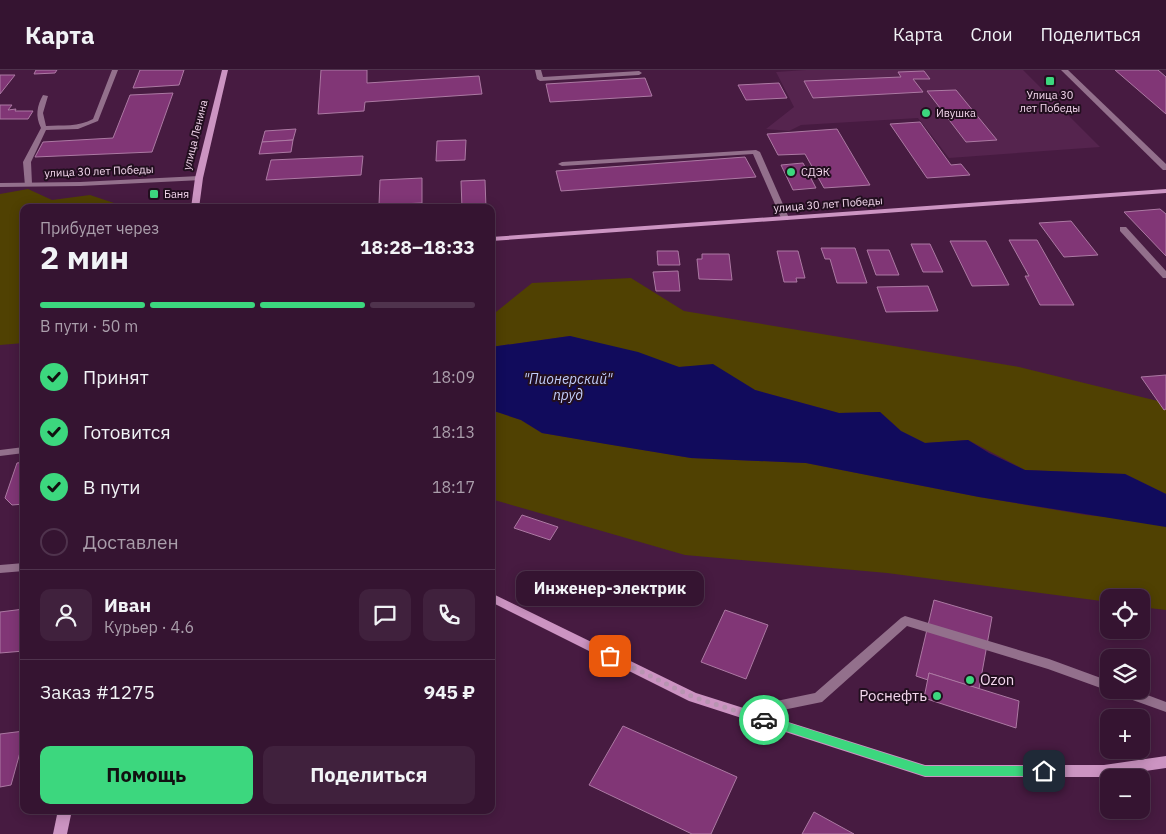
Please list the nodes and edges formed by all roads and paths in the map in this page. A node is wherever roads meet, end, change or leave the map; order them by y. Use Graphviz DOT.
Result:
graph roads {
  1 [pos="115,70"];
  2 [pos="225,70"];
  3 [pos="538,70"];
  4 [pos="1064,70"];
  5 [pos="640,73"];
  6 [pos="45,96"];
  7 [pos="44,128"];
  8 [pos="562,164"];
  9 [pos="1166,168"];
  10 [pos="199,178"];
  11 [pos="28,184"];
  12 [pos="0,185"];
  13 [pos="1166,191"];
  14 [pos="196,204"];
  15 [pos="785,218"];
  16 [pos="1123,229"];
  17 [pos="495,239"];
  18 [pos="1166,276"];
  19 [pos="20,450"];
  20 [pos="0,453"];
  21 [pos="20,567"];
  22 [pos="0,569"];
  23 [pos="495,599"];
  24 [pos="1100,683"];
  25 [pos="1144,699"];
  26 [pos="1166,707"];
  27 [pos="743,713"];
  28 [pos="1166,762"];
  29 [pos="64,814"];
  30 [pos="60,834"];
  1 -- 7 [label="street"];
  2 -- 10 [label="street, улица Ленина"];
  3 -- 5 [label="street"];
  4 -- 9 [label="street"];
  6 -- 7 [label="street"];
  7 -- 11 [label="street"];
  8 -- 15 [label="street"];
  10 -- 11 [label="street, улица 30 лет Победы"];
  10 -- 14 [label="street, улица Ленина"];
  11 -- 12 [label="street, улица 30 лет Победы"];
  13 -- 15 [label="street, улица 30 лет Победы"];
  15 -- 17 [label="street, улица 30 лет Победы"];
  16 -- 18 [label="street"];
  19 -- 20 [label="street"];
  21 -- 22 [label="street"];
  23 -- 27 [label="street"];
  24 -- 27 [label="street"];
  25 -- 26 [label="street"];
  27 -- 28 [label="street"];
  29 -- 30 [label="street"];
}
